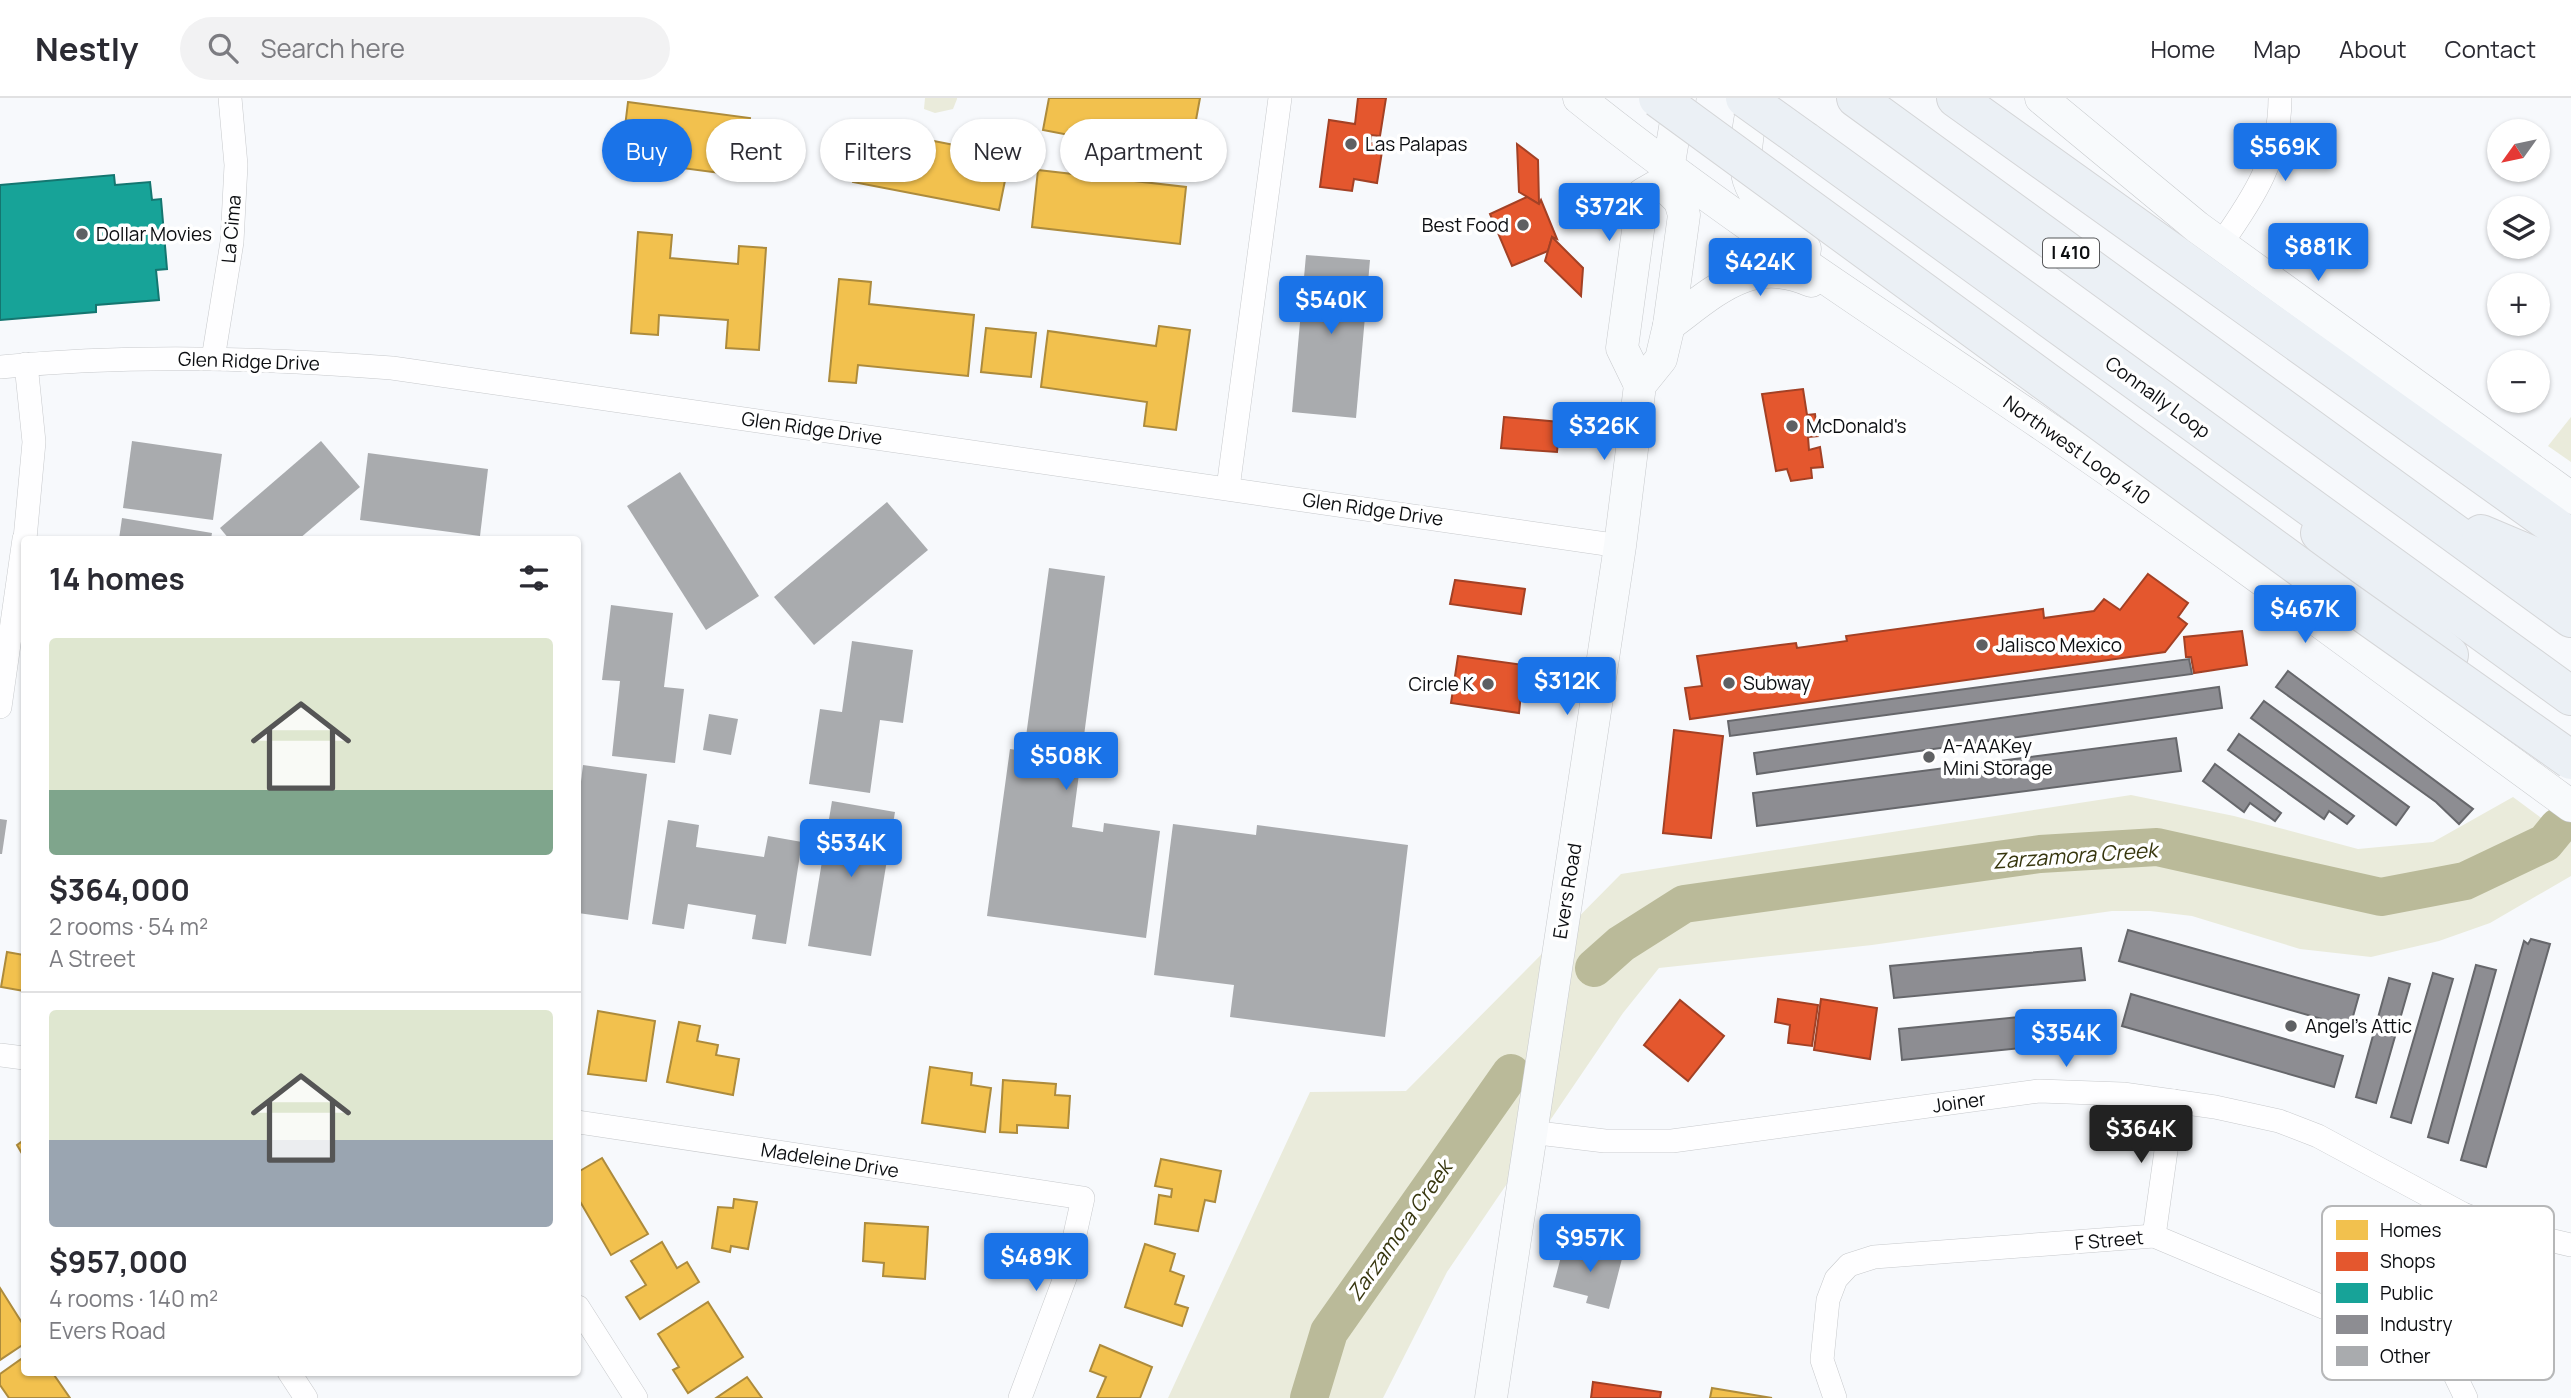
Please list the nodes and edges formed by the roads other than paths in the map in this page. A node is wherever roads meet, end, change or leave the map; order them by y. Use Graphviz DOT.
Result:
graph roads {
  1 [pos="230,98"];
  2 [pos="1280,98"];
  3 [pos="1579,98"];
  4 [pos="1658,98"];
  5 [pos="1680,98"];
  6 [pos="1745,98"];
  7 [pos="1754,98"];
  8 [pos="1856,98"];
  9 [pos="1956,98"];
  10 [pos="2041,98"];
  11 [pos="2280,98"];
  12 [pos="1665,176"];
  13 [pos="2221,244"];
  14 [pos="1854,300"];
  15 [pos="1669,325"];
  16 [pos="213,359"];
  17 [pos="26,364"];
  18 [pos="0,367"];
  19 [pos="1640,385"];
  20 [pos="2278,484"];
  21 [pos="1228,488"];
  22 [pos="2571,498"];
  23 [pos="2421,509"];
  24 [pos="24,536"];
  25 [pos="2571,538"];
  26 [pos="1620,546"];
  27 [pos="21,560"];
  28 [pos="2571,578"];
  29 [pos="2571,618"];
  30 [pos="2571,696"];
  31 [pos="0,707"];
  32 [pos="2571,760"];
  33 [pos="2571,806"];
  34 [pos="0,1055"];
  35 [pos="21,1058"];
  36 [pos="2173,1101"];
  37 [pos="581,1122"];
  38 [pos="1530,1132"];
  39 [pos="2450,1206"];
  40 [pos="2154,1236"];
  41 [pos="2322,1307"];
  42 [pos="581,1312"];
  43 [pos="292,1376"];
  44 [pos="2457,1380"];
  45 [pos="306,1398"];
  46 [pos="636,1398"];
  47 [pos="1020,1398"];
  48 [pos="1491,1398"];
  49 [pos="1835,1398"];
  50 [pos="2466,1398"];
  1 -- 16 [label="street, La Cima"];
  2 -- 21 [label="street"];
  3 -- 12 [label="main road, Northwest Loop 410"];
  4 -- 32 [label="highway, bridge"];
  5 -- 12 [label="main road"];
  6 -- 20 [label="highway, Connally Loop, bridge"];
  7 -- 14 [label="main road"];
  8 -- 23 [label="highway, I 410"];
  9 -- 25 [label="highway"];
  10 -- 13 [label="main road"];
  11 -- 13 [label="street"];
  12 -- 14 [label="main road, Northwest Loop 410"];
  12 -- 15 [label="main road"];
  12 -- 19 [label="main road"];
  13 -- 22 [label="main road"];
  14 -- 15 [label="main road"];
  14 -- 33 [label="main road, Northwest Loop 410"];
  15 -- 19 [label="main road"];
  16 -- 17 [label="street, Glen Ridge Drive"];
  16 -- 21 [label="street, Glen Ridge Drive"];
  17 -- 18 [label="street, Glen Ridge Drive"];
  17 -- 24 [label="street"];
  19 -- 26 [label="main road, Evers Road"];
  20 -- 30 [label="highway, Connally Loop"];
  20 -- 32 [label="highway"];
  21 -- 26 [label="street, Glen Ridge Drive"];
  23 -- 28 [label="highway"];
  23 -- 29 [label="highway, I 410"];
  26 -- 38 [label="main road, Evers Road"];
  27 -- 31 [label="street"];
  34 -- 35 [label="street"];
  36 -- 38 [label="street, Joiner"];
  36 -- 39 [label="street, Joiner"];
  36 -- 40 [label="street"];
  37 -- 47 [label="street, Madeleine Drive"];
  38 -- 48 [label="main road, Evers Road"];
  40 -- 41 [label="street, F Street"];
  40 -- 49 [label="street, F Street"];
  42 -- 46 [label="street"];
  43 -- 45 [label="street"];
  44 -- 50 [label="street, F Street"];
}
